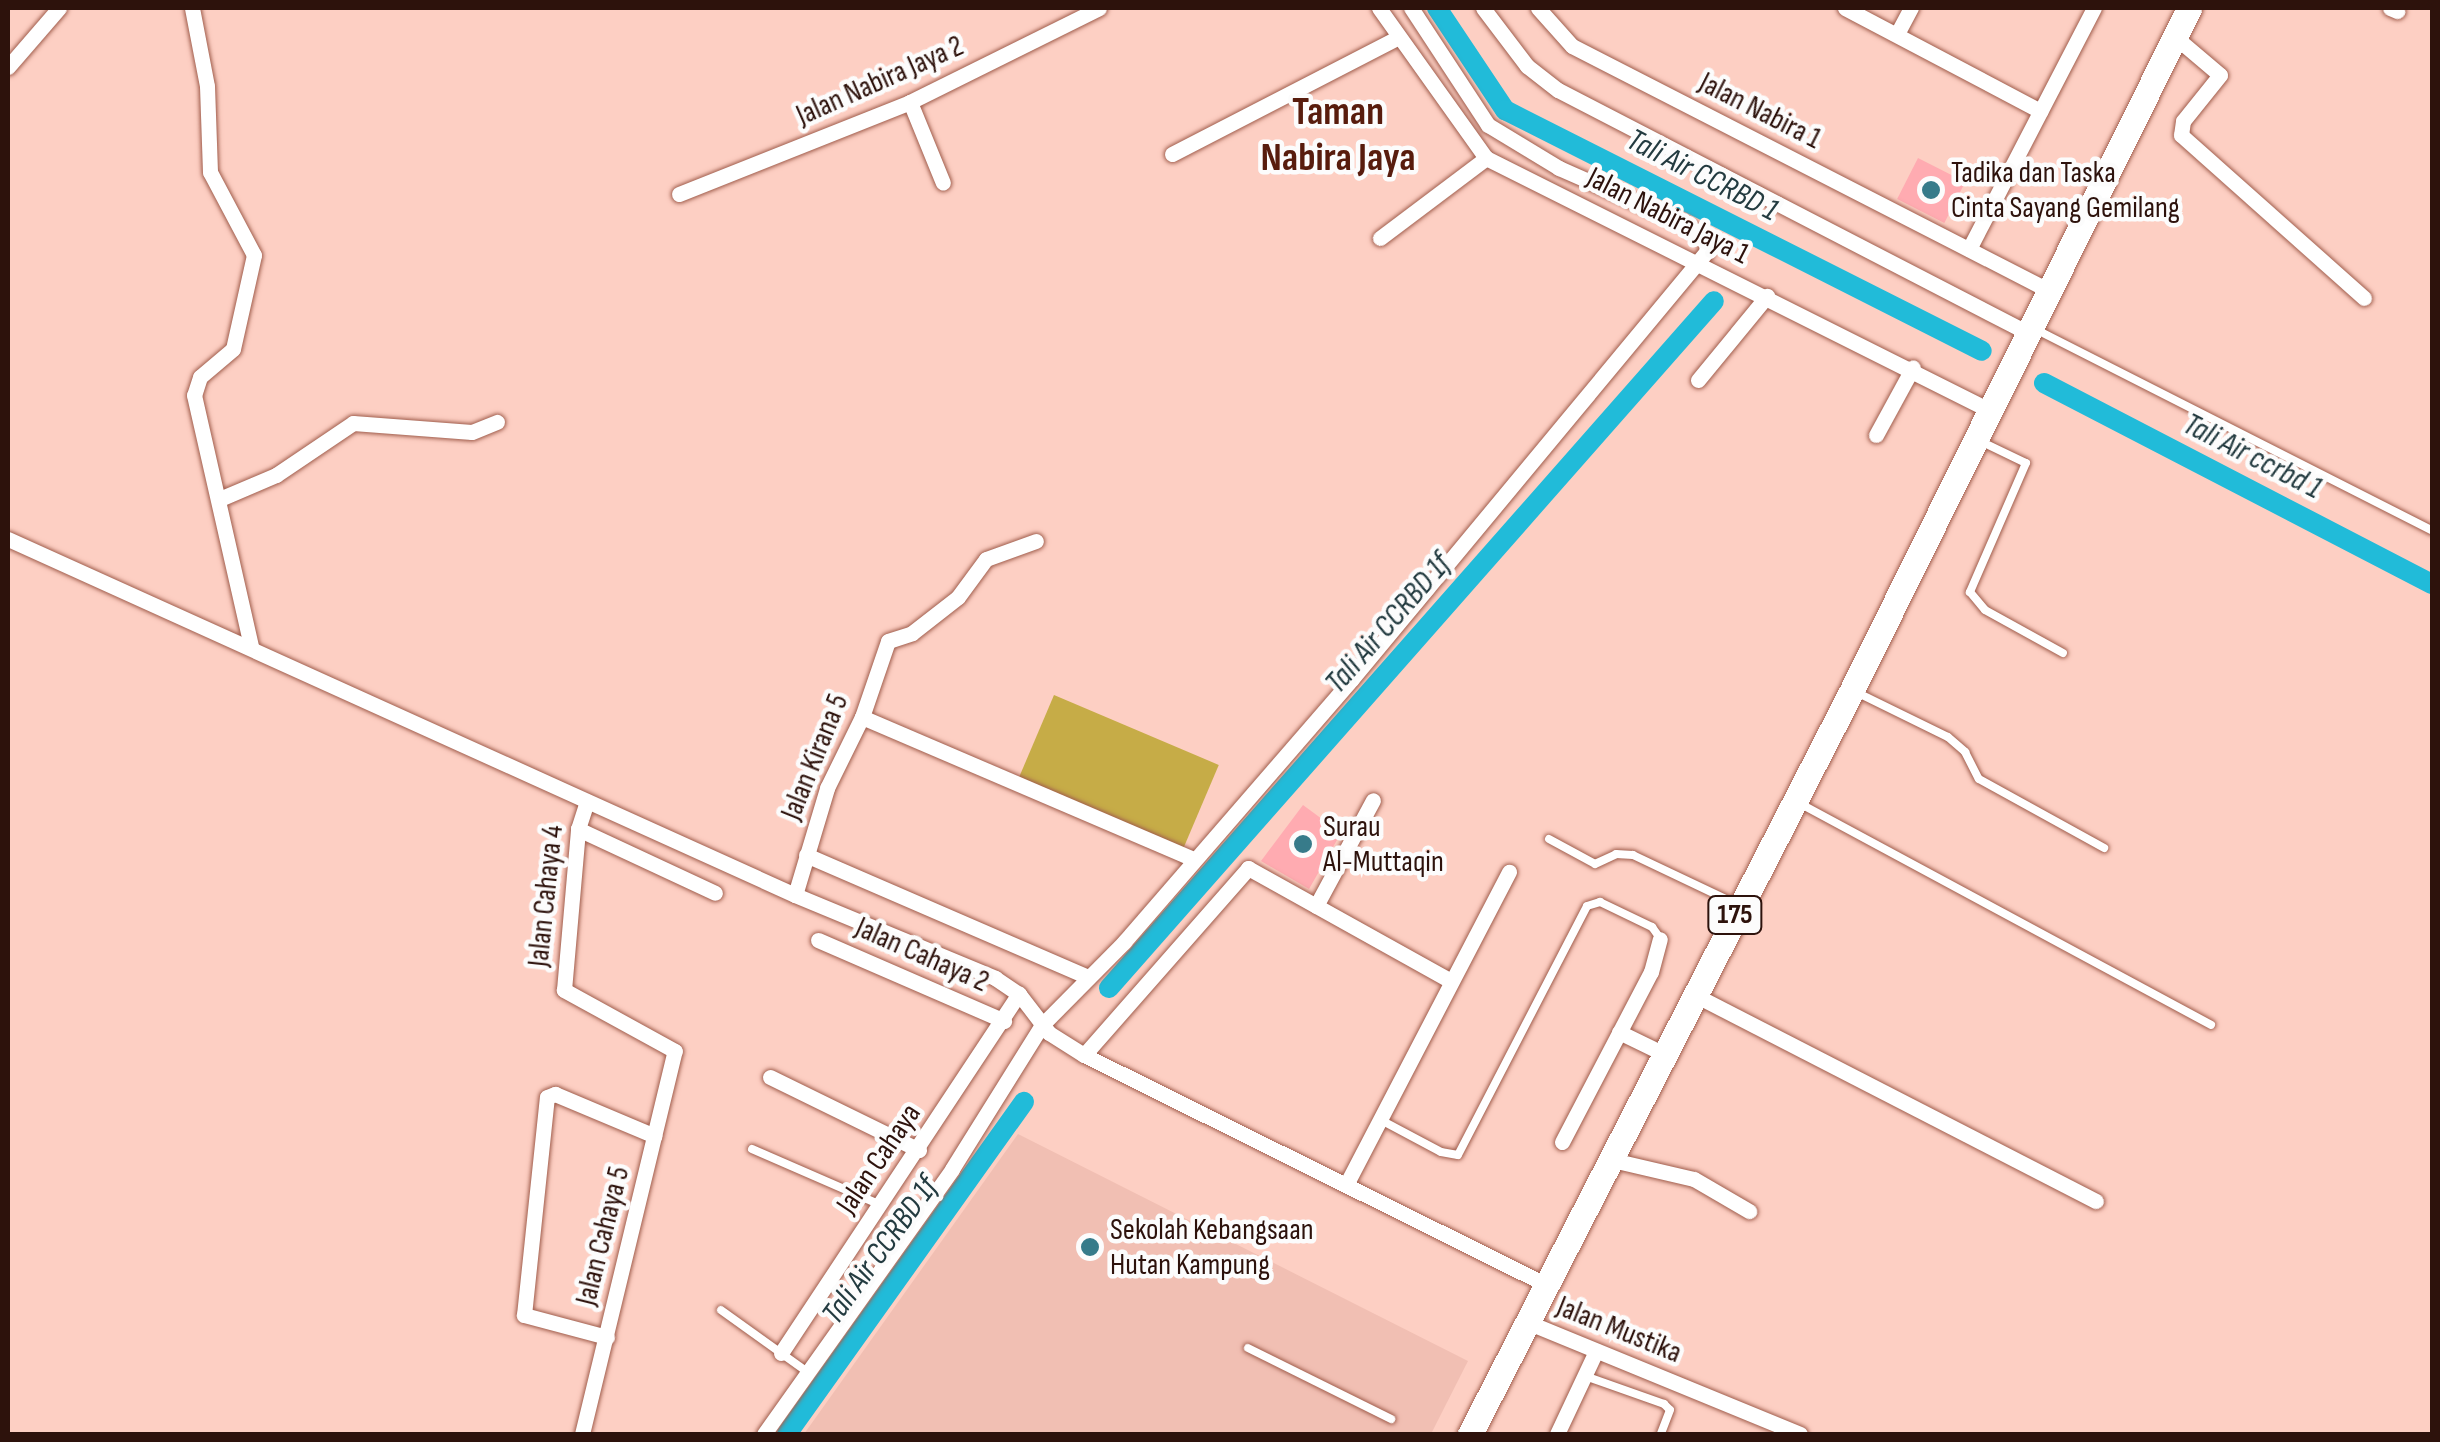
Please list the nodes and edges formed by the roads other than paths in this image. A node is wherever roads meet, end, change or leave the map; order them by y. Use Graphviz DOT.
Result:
graph roads {
  1 [pos="58,8"];
  2 [pos="192,8"];
  3 [pos="1099,8"];
  4 [pos="1379,8"];
  5 [pos="1411,8"];
  6 [pos="1483,8"];
  7 [pos="1538,8"];
  8 [pos="1845,8"];
  9 [pos="1911,8"];
  10 [pos="2094,8"];
  11 [pos="2187,8"];
  12 [pos="1897,34"];
  13 [pos="1399,36"];
  14 [pos="2174,36"];
  15 [pos="8,66"];
  16 [pos="910,102"];
  17 [pos="2040,111"];
  18 [pos="1172,154"];
  19 [pos="1486,158"];
  20 [pos="943,182"];
  21 [pos="679,194"];
  22 [pos="1380,238"];
  23 [pos="1969,248"];
  24 [pos="1700,264"];
  25 [pos="2050,291"];
  26 [pos="1767,296"];
  27 [pos="2364,298"];
  28 [pos="2025,339"];
  29 [pos="1912,367"];
  30 [pos="1698,380"];
  31 [pos="1993,402"];
  32 [pos="497,422"];
  33 [pos="1876,435"];
  34 [pos="1976,439"];
  35 [pos="222,498"];
  36 [pos="2432,530"];
  37 [pos="8,539"];
  38 [pos="1036,541"];
  39 [pos="251,646"];
  40 [pos="2063,653"];
  41 [pos="1852,690"];
  42 [pos="862,717"];
  43 [pos="586,800"];
  44 [pos="1373,800"];
  45 [pos="1794,800"];
  46 [pos="578,828"];
  47 [pos="1549,840"];
  48 [pos="2104,848"];
  49 [pos="806,855"];
  50 [pos="1194,860"];
  51 [pos="1509,872"];
  52 [pos="715,892"];
  53 [pos="795,895"];
  54 [pos="1316,906"];
  55 [pos="1740,906"];
  56 [pos="1660,939"];
  57 [pos="818,940"];
  58 [pos="1088,977"];
  59 [pos="1450,982"];
  60 [pos="1020,994"];
  61 [pos="1694,994"];
  62 [pos="1004,1021"];
  63 [pos="1042,1025"];
  64 [pos="2211,1025"];
  65 [pos="1619,1032"];
  66 [pos="675,1051"];
  67 [pos="1662,1054"];
  68 [pos="1084,1055"];
  69 [pos="770,1077"];
  70 [pos="1379,1119"];
  71 [pos="655,1136"];
  72 [pos="1562,1142"];
  73 [pos="752,1150"];
  74 [pos="919,1150"];
  75 [pos="1608,1159"];
  76 [pos="1347,1183"];
  77 [pos="2096,1201"];
  78 [pos="882,1206"];
  79 [pos="1749,1211"];
  80 [pos="1545,1284"];
  81 [pos="721,1310"];
  82 [pos="1527,1322"];
  83 [pos="607,1337"];
  84 [pos="1248,1348"];
  85 [pos="1596,1351"];
  86 [pos="780,1353"];
  87 [pos="806,1371"];
  88 [pos="1585,1376"];
  89 [pos="1391,1419"];
  90 [pos="582,1434"];
  91 [pos="764,1434"];
  92 [pos="1470,1434"];
  93 [pos="1557,1434"];
  94 [pos="1661,1434"];
  95 [pos="1800,1434"];
  1 -- 15 [label="street"];
  2 -- 35 [label="street"];
  3 -- 16 [label="street, Jalan Nabira Jaya 2"];
  4 -- 13 [label="street, Jalan Nabira Jaya 1"];
  5 -- 24 [label="street"];
  6 -- 28 [label="street"];
  7 -- 23 [label="street, Jalan Nabira 1"];
  8 -- 12 [label="street"];
  9 -- 12 [label="street"];
  10 -- 17 [label="street"];
  11 -- 14 [label="main road, 175"];
  12 -- 17 [label="street"];
  13 -- 18 [label="street"];
  13 -- 19 [label="street, Jalan Nabira Jaya 1"];
  14 -- 25 [label="main road, 175"];
  14 -- 27 [label="street"];
  16 -- 20 [label="street"];
  16 -- 21 [label="street, Jalan Nabira Jaya 2"];
  17 -- 23 [label="street"];
  19 -- 22 [label="street"];
  19 -- 24 [label="street, Jalan Nabira Jaya 1"];
  23 -- 25 [label="street, Jalan Nabira 1"];
  24 -- 26 [label="street, Jalan Nabira Jaya 1"];
  24 -- 50 [label="street"];
  25 -- 28 [label="main road, 175"];
  26 -- 29 [label="street, Jalan Nabira Jaya 1"];
  26 -- 30 [label="street"];
  28 -- 31 [label="main road, 175"];
  28 -- 36 [label="lane"];
  29 -- 31 [label="street, Jalan Nabira Jaya 1"];
  29 -- 33 [label="street"];
  31 -- 34 [label="main road, 175"];
  32 -- 35 [label="street"];
  34 -- 40 [label="lane"];
  34 -- 41 [label="main road, 175"];
  35 -- 39 [label="street"];
  37 -- 39 [label="street"];
  38 -- 42 [label="street, Jalan Kirana 5"];
  39 -- 43 [label="street"];
  41 -- 45 [label="main road, 175"];
  41 -- 48 [label="lane"];
  42 -- 49 [label="street, Jalan Kirana 5"];
  42 -- 50 [label="street"];
  43 -- 46 [label="street, Jalan Cahaya 4"];
  43 -- 53 [label="street"];
  44 -- 54 [label="street"];
  45 -- 55 [label="main road, 175"];
  45 -- 64 [label="lane"];
  46 -- 52 [label="street"];
  46 -- 66 [label="street, Jalan Cahaya 4"];
  47 -- 55 [label="lane"];
  49 -- 53 [label="street, Jalan Kirana 5"];
  49 -- 58 [label="street"];
  50 -- 58 [label="street"];
  51 -- 59 [label="street"];
  53 -- 60 [label="street"];
  54 -- 59 [label="street"];
  54 -- 68 [label="street"];
  55 -- 61 [label="main road, 175"];
  56 -- 65 [label="street"];
  56 -- 70 [label="lane"];
  57 -- 62 [label="street, Jalan Cahaya 2"];
  58 -- 63 [label="street"];
  59 -- 70 [label="street"];
  60 -- 62 [label="street, Jalan Cahaya"];
  60 -- 63 [label="street"];
  61 -- 67 [label="main road, 175"];
  61 -- 77 [label="street"];
  62 -- 74 [label="street, Jalan Cahaya"];
  63 -- 68 [label="street"];
  63 -- 87 [label="street"];
  65 -- 67 [label="street"];
  65 -- 72 [label="street"];
  66 -- 71 [label="street, Jalan Cahaya 5"];
  67 -- 75 [label="main road, 175"];
  68 -- 76 [label="street"];
  69 -- 74 [label="street"];
  70 -- 76 [label="street"];
  71 -- 83 [label="street, Jalan Cahaya 5"];
  71 -- 83 [label="street"];
  73 -- 78 [label="lane"];
  74 -- 78 [label="street, Jalan Cahaya"];
  75 -- 79 [label="street"];
  75 -- 80 [label="main road, 175"];
  76 -- 80 [label="street"];
  78 -- 86 [label="street, Jalan Cahaya"];
  80 -- 82 [label="main road, 175"];
  81 -- 86 [label="lane"];
  82 -- 85 [label="street, Jalan Mustika"];
  82 -- 92 [label="main road, 175"];
  83 -- 90 [label="street, Jalan Cahaya 5"];
  84 -- 89 [label="lane"];
  85 -- 88 [label="street"];
  85 -- 95 [label="street, Jalan Mustika"];
  86 -- 87 [label="lane"];
  87 -- 91 [label="street"];
  88 -- 93 [label="street"];
  88 -- 94 [label="lane"];
}
